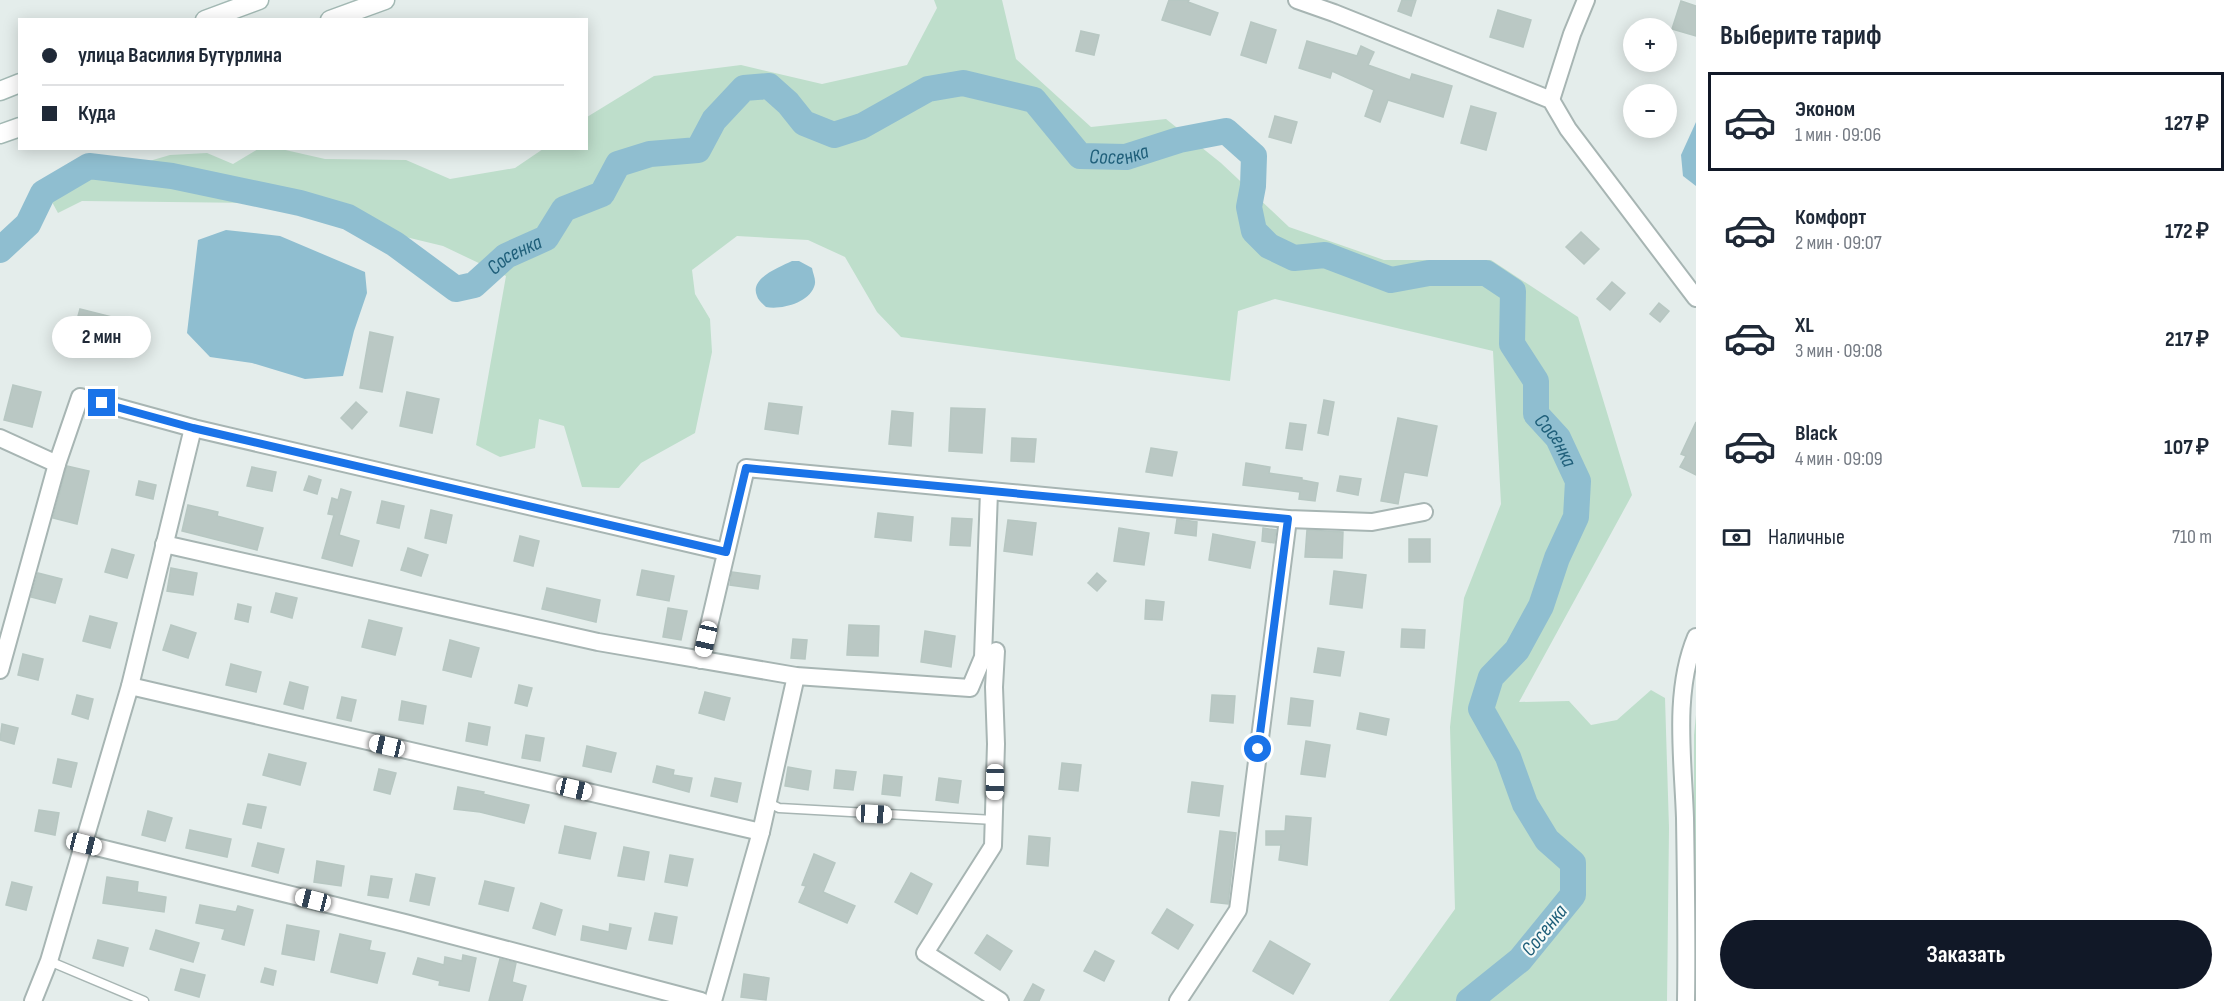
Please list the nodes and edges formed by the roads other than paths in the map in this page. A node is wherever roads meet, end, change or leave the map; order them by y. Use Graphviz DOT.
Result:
graph roads {
  1 [pos="259,0"];
  2 [pos="385,0"];
  3 [pos="1297,0"];
  4 [pos="1586,0"];
  5 [pos="1336,6"];
  6 [pos="210,18"];
  7 [pos="336,18"];
  8 [pos="18,84"];
  9 [pos="0,91"];
  10 [pos="1551,100"];
  11 [pos="18,128"];
  12 [pos="0,134"];
  13 [pos="1696,298"];
  14 [pos="193,428"];
  15 [pos="0,438"];
  16 [pos="57,464"];
  17 [pos="989,492"];
  18 [pos="1424,512"];
  19 [pos="1288,519"];
  20 [pos="164,544"];
  21 [pos="726,552"];
  22 [pos="1696,637"];
  23 [pos="996,651"];
  24 [pos="701,660"];
  25 [pos="0,670"];
  26 [pos="796,676"];
  27 [pos="130,686"];
  28 [pos="767,802"];
  29 [pos="994,820"];
  30 [pos="761,832"];
  31 [pos="84,844"];
  32 [pos="49,961"];
  33 [pos="33,1001"];
  34 [pos="144,1001"];
  35 [pos="701,1001"];
  36 [pos="713,1001"];
  37 [pos="1000,1001"];
  38 [pos="1178,1001"];
  39 [pos="1686,1001"];
  1 -- 6 [label="main road"];
  2 -- 7 [label="main road"];
  3 -- 5 [label="street"];
  4 -- 10 [label="street"];
  5 -- 10 [label="street"];
  8 -- 9 [label="main road"];
  10 -- 13 [label="street"];
  11 -- 12 [label="main road"];
  14 -- 16 [label="street"];
  14 -- 20 [label="street"];
  14 -- 21 [label="street"];
  15 -- 16 [label="street"];
  16 -- 25 [label="street"];
  17 -- 19 [label="street"];
  17 -- 21 [label="street"];
  17 -- 26 [label="street"];
  18 -- 19 [label="street"];
  19 -- 38 [label="street"];
  20 -- 24 [label="street"];
  20 -- 27 [label="street"];
  21 -- 24 [label="street"];
  22 -- 39 [label="street"];
  23 -- 29 [label="street"];
  24 -- 26 [label="street"];
  26 -- 28 [label="street"];
  27 -- 30 [label="street"];
  27 -- 31 [label="street"];
  28 -- 29 [label="lane"];
  28 -- 30 [label="street"];
  29 -- 37 [label="street"];
  30 -- 36 [label="street"];
  31 -- 32 [label="street"];
  31 -- 35 [label="street"];
  32 -- 33 [label="street"];
  32 -- 34 [label="lane"];
}
